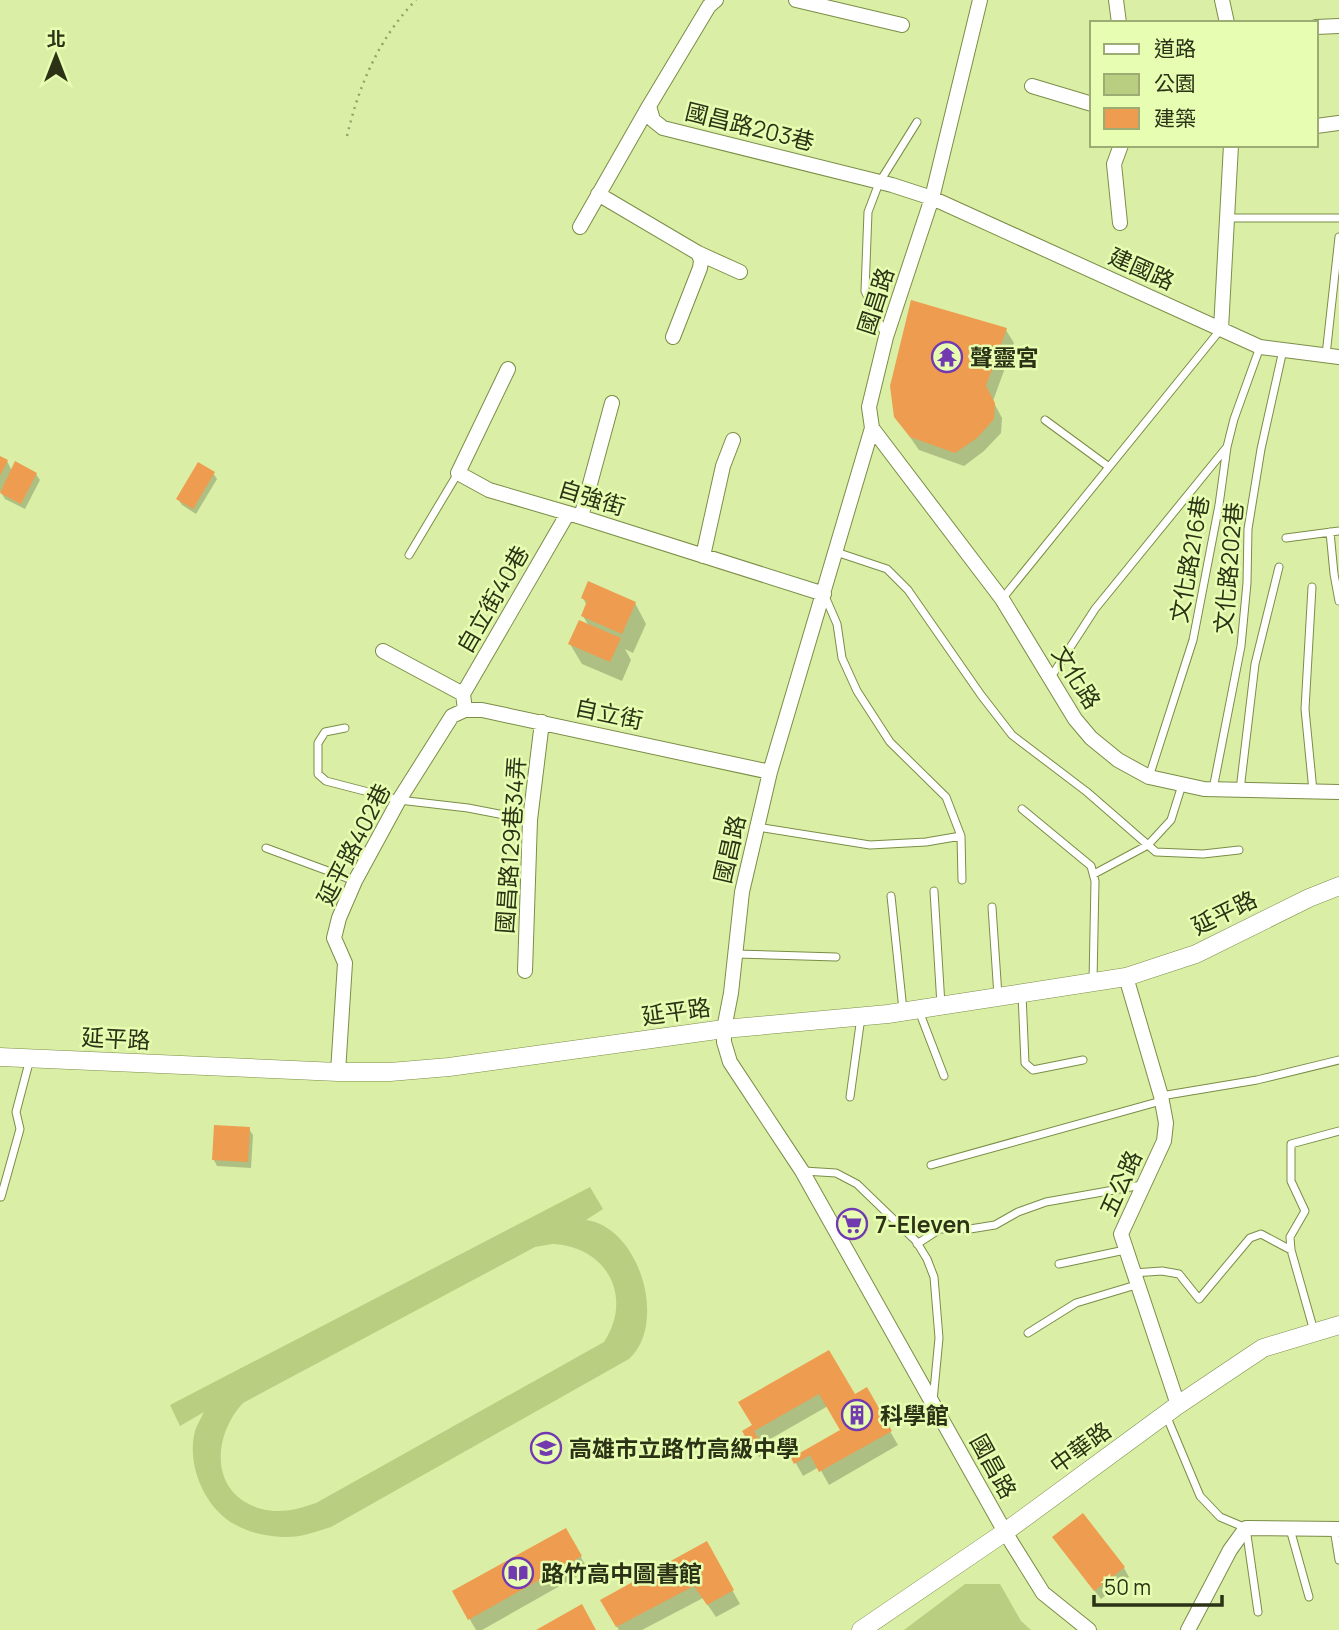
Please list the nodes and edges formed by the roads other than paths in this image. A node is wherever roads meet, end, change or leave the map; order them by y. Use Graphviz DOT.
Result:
graph roads {
  1 [pos="796,0"];
  2 [pos="981,0"];
  3 [pos="1116,0"];
  4 [pos="1222,0"];
  5 [pos="711,2"];
  6 [pos="1119,21"];
  7 [pos="1227,21"];
  8 [pos="902,25"];
  9 [pos="1339,26"];
  10 [pos="1318,27"];
  11 [pos="1032,86"];
  12 [pos="1090,103"];
  13 [pos="649,106"];
  14 [pos="918,122"];
  15 [pos="1339,123"];
  16 [pos="1318,126"];
  17 [pos="1120,147"];
  18 [pos="1231,147"];
  19 [pos="879,183"];
  20 [pos="598,194"];
  21 [pos="932,198"];
  22 [pos="1227,218"];
  23 [pos="1339,218"];
  24 [pos="1120,223"];
  25 [pos="580,227"];
  26 [pos="1339,237"];
  27 [pos="698,253"];
  28 [pos="1338,257"];
  29 [pos="740,272"];
  30 [pos="1330,321"];
  31 [pos="1339,324"];
  32 [pos="1221,329"];
  33 [pos="673,337"];
  34 [pos="886,337"];
  35 [pos="1260,347"];
  36 [pos="1283,350"];
  37 [pos="1333,356"];
  38 [pos="508,369"];
  39 [pos="611,403"];
  40 [pos="1045,420"];
  41 [pos="872,428"];
  42 [pos="733,440"];
  43 [pos="1227,447"];
  44 [pos="1109,467"];
  45 [pos="458,473"];
  46 [pos="575,515"];
  47 [pos="1335,531"];
  48 [pos="1286,538"];
  49 [pos="836,552"];
  50 [pos="409,555"];
  51 [pos="703,556"];
  52 [pos="1279,567"];
  53 [pos="1312,587"];
  54 [pos="824,594"];
  55 [pos="1002,599"];
  56 [pos="1339,601"];
  57 [pos="383,651"];
  58 [pos="1050,678"];
  59 [pos="463,694"];
  60 [pos="465,710"];
  61 [pos="542,722"];
  62 [pos="345,727"];
  63 [pos="770,772"];
  64 [pos="1149,777"];
  65 [pos="1182,785"];
  66 [pos="1213,789"];
  67 [pos="1240,790"];
  68 [pos="1313,791"];
  69 [pos="1339,792"];
  70 [pos="398,800"];
  71 [pos="1022,809"];
  72 [pos="530,820"];
  73 [pos="757,827"];
  74 [pos="961,836"];
  75 [pos="1148,845"];
  76 [pos="265,848"];
  77 [pos="1239,850"];
  78 [pos="1094,874"];
  79 [pos="962,880"];
  80 [pos="355,881"];
  81 [pos="1339,886"];
  82 [pos="934,891"];
  83 [pos="891,896"];
  84 [pos="992,906"];
  85 [pos="735,954"];
  86 [pos="836,957"];
  87 [pos="525,971"];
  88 [pos="1126,977"];
  89 [pos="1093,982"];
  90 [pos="1021,993"];
  91 [pos="999,996"];
  92 [pos="941,1006"];
  93 [pos="910,1010"];
  94 [pos="861,1016"];
  95 [pos="724,1029"];
  96 [pos="0,1057"];
  97 [pos="30,1059"];
  98 [pos="1083,1060"];
  99 [pos="1339,1060"];
  100 [pos="338,1072"];
  101 [pos="944,1076"];
  102 [pos="850,1097"];
  103 [pos="1161,1099"];
  104 [pos="1339,1131"];
  105 [pos="930,1165"];
  106 [pos="802,1171"];
  107 [pos="1143,1185"];
  108 [pos="1,1197"];
  109 [pos="918,1244"];
  110 [pos="1125,1250"];
  111 [pos="1291,1250"];
  112 [pos="1059,1264"];
  113 [pos="1135,1279"];
  114 [pos="1339,1325"];
  115 [pos="1315,1332"];
  116 [pos="1028,1333"];
  117 [pos="933,1401"];
  118 [pos="1172,1410"];
  119 [pos="1246,1528"];
  120 [pos="1290,1529"];
  121 [pos="1337,1529"];
  122 [pos="1005,1532"];
  123 [pos="1339,1560"];
  124 [pos="1309,1597"];
  125 [pos="1258,1612"];
  126 [pos="861,1630"];
  127 [pos="1089,1630"];
  128 [pos="1188,1630"];
  1 -- 8 [label="street"];
  2 -- 21 [label="street, 國昌路"];
  3 -- 6 [label="street"];
  4 -- 7 [label="street"];
  5 -- 13 [label="street, 國昌路203巷"];
  9 -- 10 [label="street"];
  11 -- 12 [label="street"];
  13 -- 19 [label="street, 國昌路203巷"];
  13 -- 20 [label="street"];
  14 -- 19 [label="lane"];
  15 -- 16 [label="street"];
  17 -- 24 [label="street"];
  18 -- 22 [label="street"];
  19 -- 21 [label="street, 國昌路203巷"];
  19 -- 34 [label="lane"];
  20 -- 25 [label="street"];
  20 -- 27 [label="street"];
  21 -- 32 [label="street, 建國路"];
  21 -- 34 [label="street, 國昌路"];
  22 -- 23 [label="lane"];
  22 -- 32 [label="street"];
  26 -- 28 [label="lane"];
  27 -- 29 [label="street"];
  27 -- 33 [label="street"];
  28 -- 30 [label="lane"];
  30 -- 31 [label="lane"];
  30 -- 37 [label="lane"];
  32 -- 35 [label="street, 建國路"];
  32 -- 44 [label="lane"];
  34 -- 41 [label="street, 國昌路"];
  35 -- 36 [label="street, 建國路"];
  35 -- 43 [label="lane, 文化路216巷"];
  36 -- 37 [label="street, 建國路"];
  36 -- 66 [label="lane, 文化路202巷"];
  38 -- 45 [label="street"];
  39 -- 46 [label="street, 自立街40巷"];
  40 -- 44 [label="lane"];
  41 -- 49 [label="street, 國昌路"];
  41 -- 55 [label="street, 文化路"];
  42 -- 51 [label="street"];
  43 -- 58 [label="lane"];
  43 -- 64 [label="lane, 文化路216巷"];
  44 -- 55 [label="lane"];
  45 -- 46 [label="street, 自強街"];
  45 -- 50 [label="lane"];
  46 -- 51 [label="street, 自強街"];
  46 -- 59 [label="street, 自立街40巷"];
  47 -- 48 [label="lane"];
  47 -- 56 [label="lane"];
  49 -- 54 [label="street, 國昌路"];
  49 -- 75 [label="lane"];
  51 -- 54 [label="street, 自強街"];
  52 -- 67 [label="lane"];
  53 -- 68 [label="lane"];
  54 -- 63 [label="street, 國昌路"];
  54 -- 74 [label="lane"];
  55 -- 58 [label="street, 文化路"];
  57 -- 59 [label="street"];
  58 -- 64 [label="street, 文化路"];
  59 -- 60 [label="street"];
  60 -- 61 [label="street, 自立街"];
  60 -- 70 [label="street, 延平路402巷"];
  61 -- 63 [label="street, 自立街"];
  61 -- 72 [label="street, 國昌路129巷34弄"];
  62 -- 70 [label="lane"];
  63 -- 73 [label="street, 國昌路"];
  64 -- 65 [label="street, 文化路"];
  65 -- 66 [label="street, 文化路"];
  65 -- 75 [label="lane"];
  66 -- 67 [label="street, 文化路"];
  67 -- 68 [label="street, 文化路"];
  68 -- 69 [label="street, 文化路"];
  70 -- 72 [label="lane"];
  70 -- 80 [label="street, 延平路402巷"];
  71 -- 78 [label="lane"];
  72 -- 87 [label="street, 國昌路129巷34弄"];
  73 -- 74 [label="lane"];
  73 -- 85 [label="street, 國昌路"];
  74 -- 79 [label="lane"];
  75 -- 77 [label="lane"];
  75 -- 78 [label="lane"];
  76 -- 80 [label="lane"];
  78 -- 89 [label="lane"];
  80 -- 100 [label="street, 延平路402巷"];
  81 -- 88 [label="street, 延平路"];
  82 -- 92 [label="lane"];
  83 -- 93 [label="lane"];
  84 -- 91 [label="lane"];
  85 -- 86 [label="lane"];
  85 -- 95 [label="street, 國昌路"];
  88 -- 89 [label="street, 延平路"];
  88 -- 103 [label="street, 五公路"];
  89 -- 90 [label="street, 延平路"];
  90 -- 91 [label="street, 延平路"];
  90 -- 98 [label="lane"];
  91 -- 92 [label="street, 延平路"];
  92 -- 93 [label="street, 延平路"];
  93 -- 94 [label="street, 延平路"];
  93 -- 101 [label="lane"];
  94 -- 95 [label="street, 延平路"];
  94 -- 102 [label="lane"];
  95 -- 100 [label="street, 延平路"];
  95 -- 106 [label="street, 國昌路"];
  96 -- 97 [label="street, 延平路"];
  97 -- 100 [label="street, 延平路"];
  97 -- 108 [label="lane"];
  99 -- 103 [label="lane"];
  103 -- 105 [label="lane"];
  103 -- 107 [label="street, 五公路"];
  104 -- 111 [label="lane"];
  106 -- 109 [label="lane"];
  106 -- 117 [label="street, 國昌路"];
  107 -- 109 [label="lane"];
  107 -- 110 [label="street, 五公路"];
  109 -- 117 [label="lane"];
  110 -- 112 [label="lane"];
  110 -- 113 [label="street, 五公路"];
  111 -- 113 [label="lane"];
  111 -- 115 [label="lane"];
  113 -- 116 [label="lane"];
  113 -- 118 [label="street, 五公路"];
  114 -- 115 [label="street, 中華路"];
  115 -- 118 [label="street, 中華路"];
  117 -- 122 [label="street, 國昌路"];
  118 -- 119 [label="lane"];
  118 -- 122 [label="street, 中華路"];
  119 -- 120 [label="street"];
  119 -- 125 [label="lane"];
  119 -- 128 [label="street"];
  120 -- 121 [label="street"];
  120 -- 124 [label="lane"];
  121 -- 123 [label="lane"];
  122 -- 126 [label="street, 中華路"];
  122 -- 127 [label="street, 國昌路"];
}
